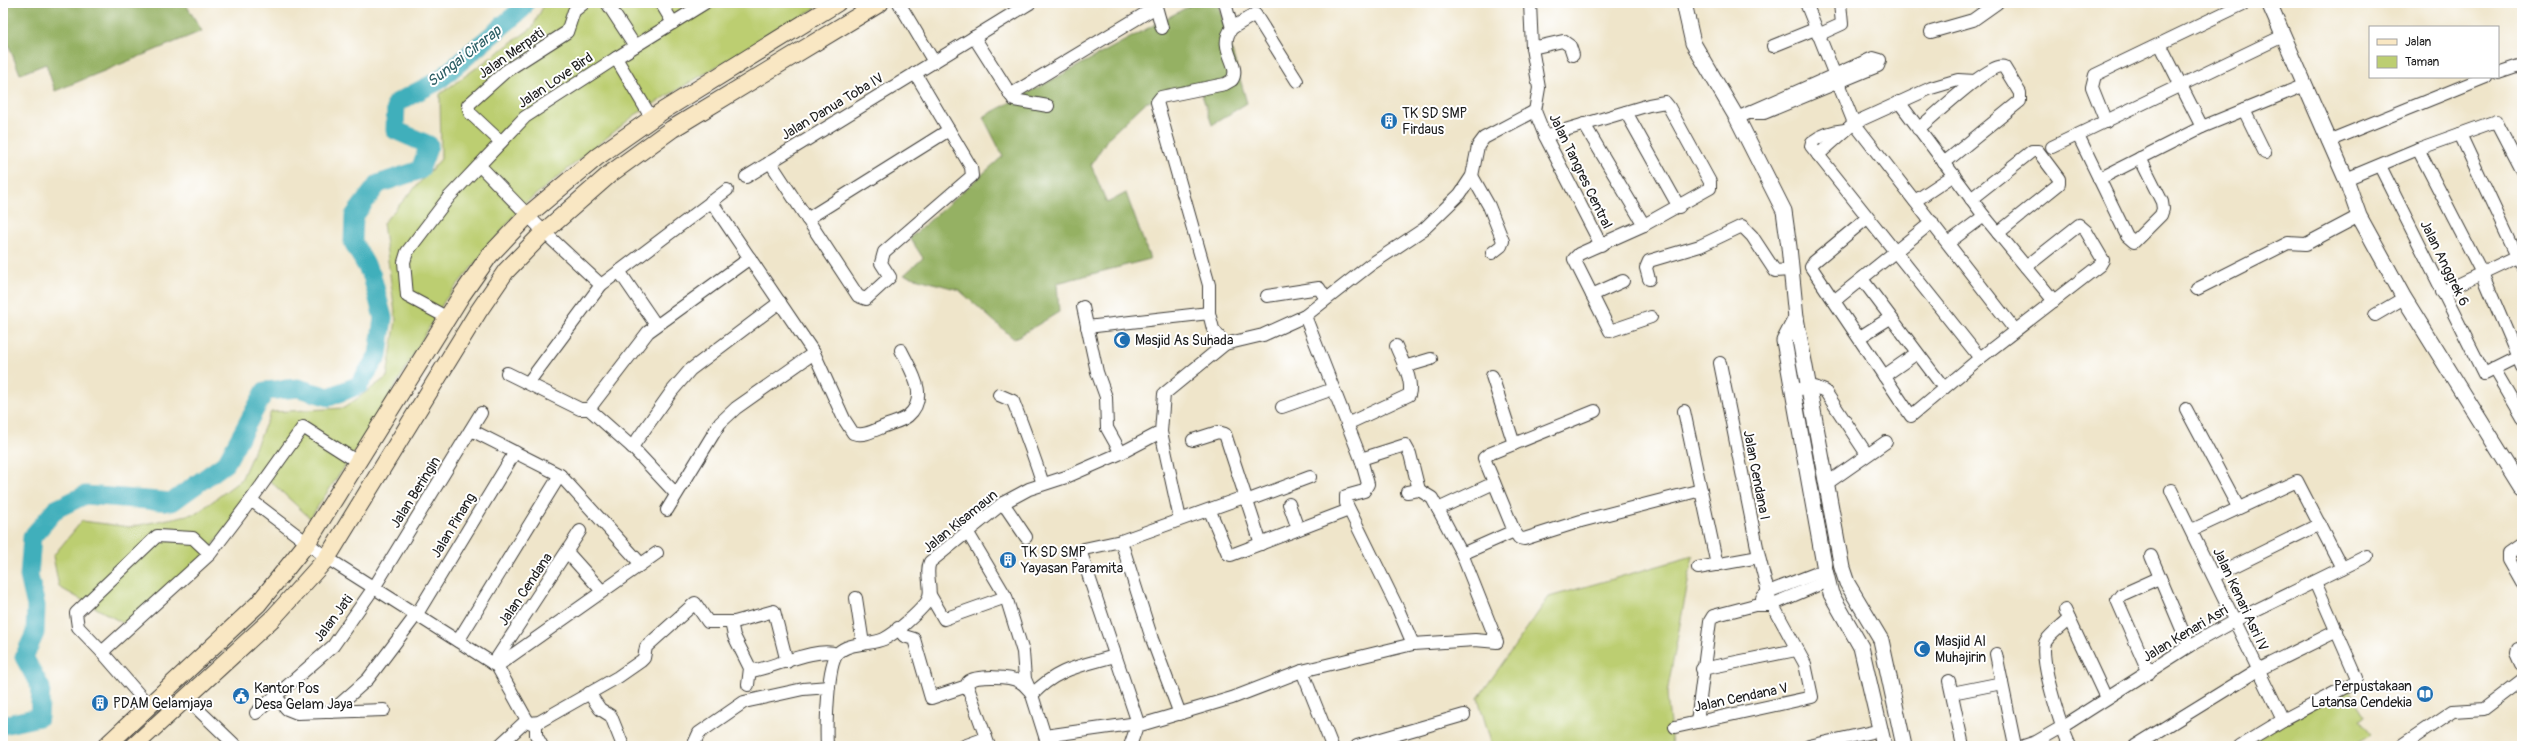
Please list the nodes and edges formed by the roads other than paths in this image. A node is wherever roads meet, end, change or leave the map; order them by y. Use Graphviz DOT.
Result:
graph roads {
  1 [pos="584,3"];
  2 [pos="607,3"];
  3 [pos="660,3"];
  4 [pos="705,3"];
  5 [pos="837,3"];
  6 [pos="880,3"];
  7 [pos="899,3"];
  8 [pos="1030,3"];
  9 [pos="1225,3"];
  10 [pos="1530,3"];
  11 [pos="1684,3"];
  12 [pos="1806,3"];
  13 [pos="1840,3"];
  14 [pos="1997,3"];
  15 [pos="2245,3"];
  16 [pos="2269,3"];
  17 [pos="1156,5"];
  18 [pos="673,23"];
  19 [pos="1162,28"];
  20 [pos="1232,28"];
  21 [pos="1817,32"];
  22 [pos="1931,32"];
  23 [pos="2283,36"];
  24 [pos="974,37"];
  25 [pos="2160,44"];
  26 [pos="635,46"];
  27 [pos="1773,46"];
  28 [pos="1532,48"];
  29 [pos="1572,55"];
  30 [pos="616,58"];
  31 [pos="934,62"];
  32 [pos="2522,65"];
  33 [pos="2499,72"];
  34 [pos="915,73"];
  35 [pos="2484,78"];
  36 [pos="1836,79"];
  37 [pos="1297,81"];
  38 [pos="1975,81"];
  39 [pos="2305,85"];
  40 [pos="2180,86"];
  41 [pos="1010,95"];
  42 [pos="1899,102"];
  43 [pos="1048,106"];
  44 [pos="2244,110"];
  45 [pos="1535,111"];
  46 [pos="1626,112"];
  47 [pos="1743,116"];
  48 [pos="652,118"];
  49 [pos="2106,122"];
  50 [pos="1584,124"];
  51 [pos="1849,126"];
  52 [pos="2202,127"];
  53 [pos="1918,129"];
  54 [pos="949,130"];
  55 [pos="2460,134"];
  56 [pos="2078,135"];
  57 [pos="1545,136"];
  58 [pos="2328,141"];
  59 [pos="501,142"];
  60 [pos="2052,147"];
  61 [pos="2418,149"];
  62 [pos="2265,153"];
  63 [pos="2140,158"];
  64 [pos="770,162"];
  65 [pos="1944,163"];
  66 [pos="480,166"];
  67 [pos="2380,166"];
  68 [pos="2522,171"];
  69 [pos="1954,175"];
  70 [pos="1472,176"];
  71 [pos="746,177"];
  72 [pos="2099,179"];
  73 [pos="2346,179"];
  74 [pos="727,190"];
  75 [pos="1971,199"];
  76 [pos="711,201"];
  77 [pos="1915,201"];
  78 [pos="1679,207"];
  79 [pos="1984,216"];
  80 [pos="2359,216"];
  81 [pos="1867,218"];
  82 [pos="807,219"];
  83 [pos="1932,222"];
  84 [pos="536,224"];
  85 [pos="1644,225"];
  86 [pos="1998,233"];
  87 [pos="1948,243"];
  88 [pos="1600,245"];
  89 [pos="1492,253"];
  90 [pos="1896,253"];
  91 [pos="750,258"];
  92 [pos="2520,259"];
  93 [pos="2026,267"];
  94 [pos="1790,270"];
  95 [pos="619,271"];
  96 [pos="2482,273"];
  97 [pos="1649,279"];
  98 [pos="1862,279"];
  99 [pos="1623,281"];
  100 [pos="601,285"];
  101 [pos="2197,289"];
  102 [pos="2442,292"];
  103 [pos="1592,295"];
  104 [pos="1267,296"];
  105 [pos="2404,298"];
  106 [pos="1326,299"];
  107 [pos="1834,301"];
  108 [pos="780,302"];
  109 [pos="2054,302"];
  110 [pos="1082,307"];
  111 [pos="1208,313"];
  112 [pos="2375,315"];
  113 [pos="1305,316"];
  114 [pos="1651,317"];
  115 [pos="448,318"];
  116 [pos="1796,318"];
  117 [pos="1890,318"];
  118 [pos="656,325"];
  119 [pos="1087,327"];
  120 [pos="2015,330"];
  121 [pos="1860,337"];
  122 [pos="1225,344"];
  123 [pos="1396,346"];
  124 [pos="901,350"];
  125 [pos="814,353"];
  126 [pos="1917,353"];
  127 [pos="1980,358"];
  128 [pos="1431,359"];
  129 [pos="2520,360"];
  130 [pos="1720,363"];
  131 [pos="1404,367"];
  132 [pos="2489,372"];
  133 [pos="507,373"];
  134 [pos="1492,376"];
  135 [pos="1884,376"];
  136 [pos="528,383"];
  137 [pos="1810,387"];
  138 [pos="1944,388"];
  139 [pos="1333,389"];
  140 [pos="1792,390"];
  141 [pos="999,395"];
  142 [pos="1282,407"];
  143 [pos="589,409"];
  144 [pos="1814,409"];
  145 [pos="2186,409"];
  146 [pos="1684,410"];
  147 [pos="1595,411"];
  148 [pos="481,413"];
  149 [pos="1796,413"];
  150 [pos="2522,417"];
  151 [pos="1347,424"];
  152 [pos="471,430"];
  153 [pos="1162,432"];
  154 [pos="1193,440"];
  155 [pos="1886,442"];
  156 [pos="1514,444"];
  157 [pos="632,448"];
  158 [pos="515,452"];
  159 [pos="1121,453"];
  160 [pos="1866,453"];
  161 [pos="350,457"];
  162 [pos="1361,459"];
  163 [pos="560,475"];
  164 [pos="1310,477"];
  165 [pos="1808,480"];
  166 [pos="1825,480"];
  167 [pos="1494,483"];
  168 [pos="1043,484"];
  169 [pos="2522,488"];
  170 [pos="1419,490"];
  171 [pos="1701,490"];
  172 [pos="2171,490"];
  173 [pos="1407,492"];
  174 [pos="676,494"];
  175 [pos="1245,499"];
  176 [pos="251,500"];
  177 [pos="1003,503"];
  178 [pos="1289,504"];
  179 [pos="2238,507"];
  180 [pos="1438,509"];
  181 [pos="667,510"];
  182 [pos="1349,510"];
  183 [pos="1210,511"];
  184 [pos="1180,519"];
  185 [pos="2320,524"];
  186 [pos="1298,530"];
  187 [pos="2192,530"];
  188 [pos="580,531"];
  189 [pos="1514,531"];
  190 [pos="968,533"];
  191 [pos="1026,537"];
  192 [pos="1121,541"];
  193 [pos="1261,544"];
  194 [pos="2522,544"];
  195 [pos="317,550"];
  196 [pos="567,552"];
  197 [pos="657,553"];
  198 [pos="210,554"];
  199 [pos="1462,554"];
  200 [pos="2152,556"];
  201 [pos="2367,556"];
  202 [pos="1759,557"];
  203 [pos="641,564"];
  204 [pos="1717,565"];
  205 [pos="1698,568"];
  206 [pos="2342,568"];
  207 [pos="1826,575"];
  208 [pos="2214,576"];
  209 [pos="2159,578"];
  210 [pos="2315,582"];
  211 [pos="2522,584"];
  212 [pos="375,586"];
  213 [pos="602,591"];
  214 [pos="1768,592"];
  215 [pos="930,595"];
  216 [pos="1006,597"];
  217 [pos="856,598"];
  218 [pos="1755,605"];
  219 [pos="1771,605"];
  220 [pos="417,614"];
  221 [pos="2234,621"];
  222 [pos="731,623"];
  223 [pos="898,628"];
  224 [pos="2337,631"];
  225 [pos="1881,640"];
  226 [pos="458,641"];
  227 [pos="863,644"];
  228 [pos="1413,644"];
  229 [pos="2189,646"];
  230 [pos="1861,647"];
  231 [pos="2522,648"];
  232 [pos="1796,650"];
  233 [pos="102,652"];
  234 [pos="837,654"];
  235 [pos="1996,654"];
  236 [pos="1115,656"];
  237 [pos="787,662"];
  238 [pos="2522,664"];
  239 [pos="495,665"];
  240 [pos="1702,669"];
  241 [pos="2258,670"];
  242 [pos="750,671"];
  243 [pos="1302,671"];
  244 [pos="2149,673"];
  245 [pos="2522,680"];
  246 [pos="2002,682"];
  247 [pos="748,685"];
  248 [pos="967,686"];
  249 [pos="829,687"];
  250 [pos="589,693"];
  251 [pos="1032,694"];
  252 [pos="276,696"];
  253 [pos="1812,697"];
  254 [pos="186,698"];
  255 [pos="2106,698"];
  256 [pos="149,706"];
  257 [pos="384,710"];
  258 [pos="332,712"];
  259 [pos="256,713"];
  260 [pos="1180,714"];
  261 [pos="1464,715"];
  262 [pos="2283,720"];
  263 [pos="531,721"];
  264 [pos="1697,722"];
  265 [pos="1138,724"];
  266 [pos="1675,727"];
  267 [pos="2062,727"];
  268 [pos="1881,730"];
  269 [pos="1046,741"];
  270 [pos="987,742"];
  271 [pos="1384,742"];
  272 [pos="1821,744"];
  273 [pos="2403,745"];
  274 [pos="106,746"];
  275 [pos="134,746"];
  276 [pos="235,746"];
  277 [pos="499,746"];
  278 [pos="542,746"];
  279 [pos="623,746"];
  280 [pos="693,746"];
  281 [pos="827,746"];
  282 [pos="964,746"];
  283 [pos="1130,746"];
  284 [pos="1332,746"];
  285 [pos="1358,746"];
  286 [pos="1808,746"];
  287 [pos="1884,746"];
  288 [pos="1904,746"];
  289 [pos="1963,746"];
  290 [pos="2015,746"];
  291 [pos="2024,746"];
  292 [pos="2070,746"];
  293 [pos="2135,746"];
  294 [pos="2240,746"];
  1 -- 59 [label="street, Jalan Merpati"];
  2 -- 26 [label="street"];
  3 -- 18 [label="street"];
  4 -- 18 [label="street, Jalan Love Bird"];
  5 -- 48 [label="main road"];
  6 -- 84 [label="main road"];
  7 -- 31 [label="street"];
  8 -- 24 [label="street, Jalan Danua Toba IV"];
  9 -- 20 [label="street"];
  10 -- 28 [label="street"];
  11 -- 47 [label="street"];
  12 -- 21 [label="street"];
  13 -- 21 [label="street"];
  14 -- 22 [label="street"];
  15 -- 25 [label="street"];
  16 -- 23 [label="street"];
  17 -- 19 [label="street"];
  17 -- 41 [label="street"];
  18 -- 26 [label="street, Jalan Love Bird"];
  20 -- 37 [label="street"];
  20 -- 111 [label="street"];
  21 -- 27 [label="street"];
  21 -- 36 [label="street"];
  23 -- 39 [label="street"];
  23 -- 40 [label="street"];
  24 -- 31 [label="street, Jalan Danua Toba IV"];
  24 -- 41 [label="street"];
  25 -- 40 [label="street"];
  25 -- 49 [label="street"];
  26 -- 30 [label="street, Jalan Love Bird"];
  28 -- 29 [label="street"];
  28 -- 45 [label="street"];
  30 -- 48 [label="street"];
  30 -- 59 [label="street, Jalan Love Bird"];
  31 -- 34 [label="street, Jalan Danua Toba IV"];
  32 -- 33 [label="street"];
  34 -- 54 [label="street"];
  34 -- 64 [label="street, Jalan Danua Toba IV"];
  35 -- 58 [label="street"];
  36 -- 47 [label="street"];
  36 -- 51 [label="street"];
  38 -- 42 [label="street"];
  38 -- 53 [label="street"];
  38 -- 65 [label="street"];
  39 -- 44 [label="street"];
  39 -- 58 [label="street"];
  40 -- 49 [label="street"];
  40 -- 52 [label="street"];
  41 -- 43 [label="street"];
  42 -- 51 [label="street"];
  42 -- 53 [label="street"];
  44 -- 52 [label="street"];
  44 -- 62 [label="street"];
  45 -- 57 [label="street, Jalan Tangres Central"];
  45 -- 70 [label="street"];
  46 -- 50 [label="street"];
  46 -- 78 [label="street"];
  46 -- 78 [label="street"];
  47 -- 94 [label="street"];
  48 -- 84 [label="main road"];
  49 -- 56 [label="street"];
  50 -- 57 [label="street"];
  50 -- 85 [label="street"];
  51 -- 77 [label="street"];
  51 -- 81 [label="street"];
  52 -- 63 [label="street"];
  53 -- 65 [label="street"];
  54 -- 82 [label="street"];
  54 -- 82 [label="street"];
  55 -- 61 [label="street"];
  55 -- 68 [label="street"];
  55 -- 92 [label="street"];
  56 -- 60 [label="street"];
  56 -- 72 [label="street"];
  57 -- 88 [label="street, Jalan Tangres Central"];
  58 -- 73 [label="street"];
  59 -- 66 [label="street, Jalan Love Bird"];
  61 -- 67 [label="street"];
  61 -- 96 [label="street"];
  63 -- 72 [label="street"];
  63 -- 72 [label="street"];
  64 -- 71 [label="street, Jalan Danua Toba IV"];
  64 -- 82 [label="street"];
  65 -- 69 [label="street"];
  66 -- 84 [label="street"];
  66 -- 115 [label="street, Jalan Love Bird"];
  67 -- 73 [label="street"];
  67 -- 102 [label="street, Jalan Anggrek 6"];
  69 -- 75 [label="street"];
  69 -- 77 [label="street"];
  70 -- 89 [label="street"];
  70 -- 106 [label="street"];
  73 -- 80 [label="street"];
  74 -- 76 [label="street"];
  75 -- 79 [label="street"];
  75 -- 86 [label="street"];
  76 -- 91 [label="street"];
  76 -- 95 [label="street"];
  77 -- 83 [label="street"];
  78 -- 85 [label="street"];
  79 -- 86 [label="street"];
  79 -- 87 [label="street"];
  80 -- 101 [label="street"];
  80 -- 105 [label="street"];
  81 -- 90 [label="street"];
  81 -- 107 [label="street"];
  83 -- 87 [label="street"];
  83 -- 90 [label="street"];
  84 -- 100 [label="street"];
  84 -- 115 [label="main road"];
  84 -- 195 [label="main road"];
  85 -- 88 [label="street"];
  86 -- 93 [label="street"];
  87 -- 120 [label="street"];
  88 -- 103 [label="street"];
  90 -- 98 [label="street"];
  90 -- 127 [label="street"];
  91 -- 108 [label="street"];
  91 -- 118 [label="street"];
  92 -- 96 [label="street"];
  93 -- 109 [label="street"];
  93 -- 109 [label="street"];
  94 -- 97 [label="street"];
  94 -- 116 [label="street"];
  95 -- 100 [label="street"];
  95 -- 118 [label="street"];
  96 -- 102 [label="street"];
  96 -- 129 [label="street"];
  98 -- 107 [label="street"];
  98 -- 117 [label="street"];
  99 -- 103 [label="street"];
  100 -- 136 [label="street"];
  102 -- 132 [label="street, Jalan Anggrek 6"];
  103 -- 114 [label="street"];
  104 -- 106 [label="street"];
  105 -- 112 [label="street"];
  105 -- 169 [label="street"];
  106 -- 113 [label="street"];
  107 -- 121 [label="street"];
  108 -- 125 [label="street"];
  108 -- 157 [label="street"];
  109 -- 120 [label="street"];
  110 -- 119 [label="street"];
  111 -- 119 [label="street"];
  111 -- 122 [label="street"];
  113 -- 122 [label="street"];
  113 -- 139 [label="street"];
  115 -- 195 [label="main road"];
  116 -- 137 [label="street"];
  116 -- 140 [label="street"];
  117 -- 121 [label="street"];
  117 -- 126 [label="street"];
  118 -- 143 [label="street"];
  119 -- 159 [label="street"];
  120 -- 127 [label="street"];
  121 -- 135 [label="street"];
  122 -- 153 [label="street"];
  123 -- 131 [label="street"];
  124 -- 125 [label="street"];
  125 -- 174 [label="street"];
  126 -- 135 [label="street"];
  126 -- 138 [label="street"];
  127 -- 138 [label="street"];
  128 -- 131 [label="street"];
  129 -- 132 [label="street"];
  130 -- 202 [label="street, Jalan Cendana I"];
  131 -- 151 [label="street"];
  132 -- 150 [label="street, Jalan Anggrek 6"];
  133 -- 136 [label="street"];
  134 -- 156 [label="street"];
  135 -- 138 [label="street"];
  136 -- 143 [label="street"];
  137 -- 140 [label="street"];
  137 -- 144 [label="street"];
  137 -- 160 [label="street"];
  139 -- 142 [label="street"];
  139 -- 151 [label="street"];
  140 -- 149 [label="street"];
  141 -- 168 [label="street"];
  143 -- 157 [label="street"];
  144 -- 149 [label="street"];
  144 -- 166 [label="street"];
  145 -- 179 [label="street"];
  146 -- 171 [label="street"];
  147 -- 156 [label="street"];
  148 -- 152 [label="street, Jalan Beringin"];
  149 -- 165 [label="street"];
  151 -- 162 [label="street"];
  152 -- 158 [label="street"];
  152 -- 212 [label="street, Jalan Beringin"];
  153 -- 159 [label="street, Jalan Kisamaun"];
  153 -- 184 [label="street"];
  154 -- 175 [label="street"];
  155 -- 160 [label="street"];
  156 -- 167 [label="street"];
  157 -- 174 [label="street"];
  158 -- 163 [label="street"];
  158 -- 220 [label="street, Jalan Pinang"];
  159 -- 168 [label="street, Jalan Kisamaun"];
  160 -- 166 [label="street"];
  161 -- 176 [label="street"];
  162 -- 170 [label="street"];
  162 -- 182 [label="street"];
  163 -- 203 [label="street"];
  163 -- 226 [label="street"];
  164 -- 175 [label="street"];
  165 -- 166 [label="street"];
  165 -- 207 [label="street"];
  166 -- 225 [label="street"];
  167 -- 180 [label="street"];
  167 -- 189 [label="street"];
  168 -- 177 [label="street, Jalan Kisamaun"];
  170 -- 173 [label="street"];
  170 -- 180 [label="street"];
  171 -- 189 [label="street"];
  171 -- 204 [label="street"];
  172 -- 187 [label="street, Jalan Kenari Asri IV"];
  174 -- 181 [label="street"];
  175 -- 183 [label="street"];
  175 -- 193 [label="street"];
  176 -- 195 [label="street"];
  176 -- 198 [label="street"];
  177 -- 190 [label="street, Jalan Kisamaun"];
  177 -- 191 [label="street"];
  178 -- 186 [label="street"];
  179 -- 185 [label="street"];
  179 -- 187 [label="street"];
  180 -- 199 [label="street"];
  182 -- 186 [label="street"];
  182 -- 228 [label="street"];
  183 -- 184 [label="street"];
  183 -- 193 [label="street"];
  184 -- 192 [label="street"];
  185 -- 206 [label="street"];
  185 -- 208 [label="street"];
  186 -- 193 [label="street"];
  187 -- 208 [label="street, Jalan Kenari Asri IV"];
  188 -- 196 [label="street, Jalan Cendana"];
  189 -- 199 [label="street"];
  190 -- 215 [label="street, Jalan Kisamaun"];
  190 -- 216 [label="street"];
  192 -- 236 [label="street"];
  192 -- 260 [label="street"];
  194 -- 211 [label="street"];
  195 -- 212 [label="street"];
  195 -- 254 [label="main road"];
  195 -- 256 [label="main road"];
  196 -- 213 [label="street"];
  196 -- 239 [label="street, Jalan Cendana"];
  197 -- 203 [label="street"];
  198 -- 233 [label="street"];
  198 -- 233 [label="street"];
  199 -- 228 [label="street"];
  200 -- 209 [label="street"];
  201 -- 206 [label="street, Jalan Kenari Asri"];
  202 -- 204 [label="street"];
  202 -- 214 [label="street, Jalan Cendana I"];
  203 -- 213 [label="street"];
  204 -- 205 [label="street"];
  206 -- 210 [label="street, Jalan Kenari Asri"];
  207 -- 214 [label="street"];
  207 -- 219 [label="street"];
  207 -- 230 [label="street"];
  208 -- 221 [label="street, Jalan Kenari Asri IV"];
  209 -- 229 [label="street"];
  209 -- 244 [label="street"];
  210 -- 221 [label="street, Jalan Kenari Asri"];
  210 -- 224 [label="street"];
  212 -- 220 [label="street"];
  212 -- 252 [label="street, Jalan Jati"];
  213 -- 239 [label="street"];
  214 -- 218 [label="street"];
  214 -- 219 [label="street, Jalan Cendana I"];
  215 -- 216 [label="street"];
  215 -- 223 [label="street"];
  216 -- 251 [label="street"];
  217 -- 227 [label="street"];
  218 -- 219 [label="street"];
  218 -- 240 [label="street"];
  219 -- 232 [label="street, Jalan Cendana I"];
  220 -- 226 [label="street"];
  220 -- 258 [label="street, Jalan Pinang"];
  221 -- 229 [label="street, Jalan Kenari Asri"];
  221 -- 241 [label="street, Jalan Kenari Asri IV"];
  222 -- 237 [label="street"];
  222 -- 242 [label="street"];
  222 -- 250 [label="street"];
  223 -- 227 [label="street"];
  223 -- 248 [label="street"];
  224 -- 241 [label="street"];
  224 -- 262 [label="street"];
  225 -- 230 [label="street"];
  225 -- 288 [label="street"];
  226 -- 239 [label="street"];
  227 -- 234 [label="street"];
  228 -- 243 [label="street"];
  229 -- 244 [label="street, Jalan Kenari Asri"];
  230 -- 268 [label="street"];
  231 -- 238 [label="street"];
  232 -- 240 [label="street"];
  232 -- 253 [label="street, Jalan Cendana I"];
  233 -- 256 [label="street"];
  234 -- 237 [label="street"];
  234 -- 249 [label="street"];
  235 -- 246 [label="street"];
  236 -- 251 [label="street"];
  236 -- 265 [label="street"];
  237 -- 242 [label="street"];
  239 -- 263 [label="street"];
  240 -- 264 [label="street"];
  241 -- 262 [label="street, Jalan Kenari Asri IV"];
  241 -- 293 [label="street"];
  242 -- 247 [label="street"];
  243 -- 260 [label="street"];
  243 -- 284 [label="street"];
  244 -- 255 [label="street, Jalan Kenari Asri"];
  245 -- 273 [label="street"];
  246 -- 289 [label="street"];
  246 -- 290 [label="street"];
  248 -- 251 [label="street"];
  248 -- 270 [label="street"];
  249 -- 280 [label="street"];
  249 -- 281 [label="street"];
  250 -- 263 [label="street"];
  250 -- 279 [label="street"];
  251 -- 269 [label="street"];
  252 -- 258 [label="street"];
  252 -- 259 [label="street, Jalan Jati"];
  253 -- 264 [label="street, Jalan Cendana V"];
  254 -- 275 [label="main road"];
  254 -- 276 [label="street"];
  255 -- 267 [label="street, Jalan Kenari Asri"];
  255 -- 267 [label="street"];
  256 -- 274 [label="main road"];
  257 -- 258 [label="street"];
  260 -- 265 [label="street"];
  261 -- 271 [label="street"];
  262 -- 294 [label="street"];
  263 -- 277 [label="street"];
  263 -- 278 [label="street"];
  264 -- 266 [label="street, Jalan Cendana V"];
  265 -- 269 [label="street"];
  265 -- 283 [label="street"];
  267 -- 291 [label="street, Jalan Kenari Asri"];
  267 -- 292 [label="street"];
  268 -- 272 [label="street"];
  268 -- 287 [label="street"];
  270 -- 282 [label="street"];
  271 -- 285 [label="street"];
  272 -- 286 [label="street"];
}
